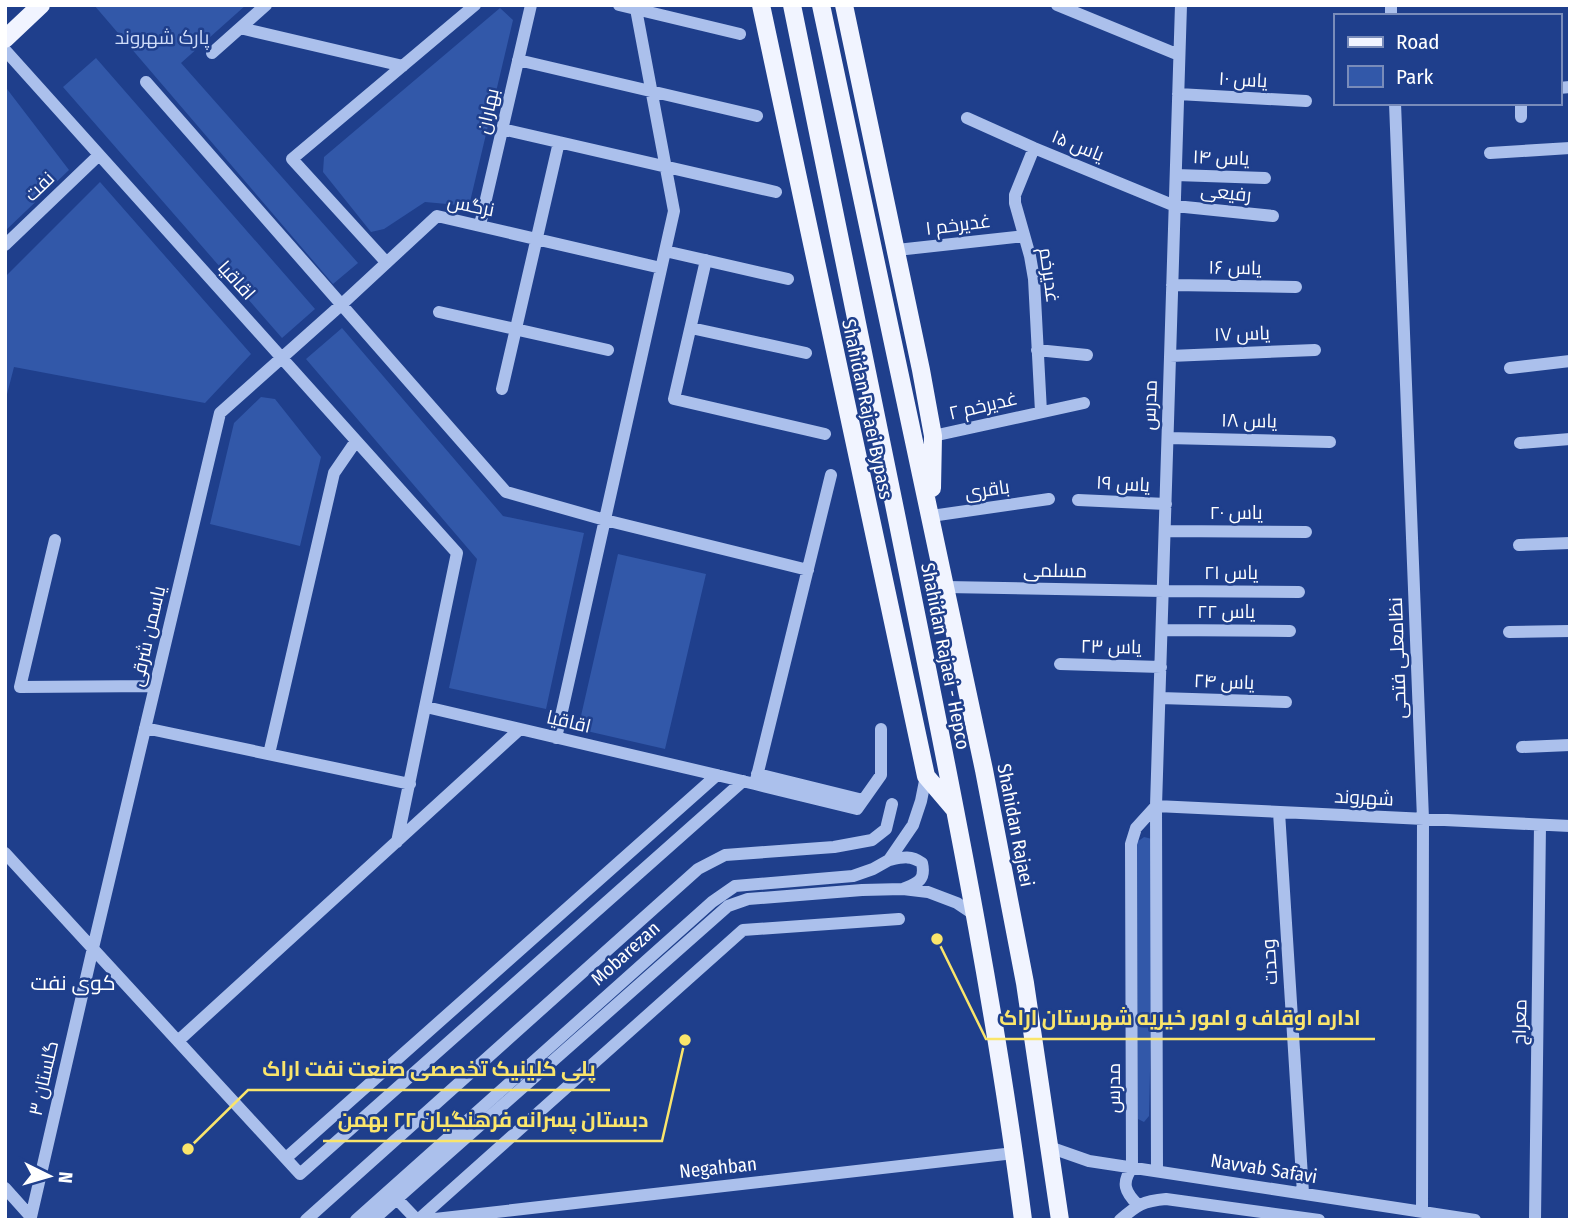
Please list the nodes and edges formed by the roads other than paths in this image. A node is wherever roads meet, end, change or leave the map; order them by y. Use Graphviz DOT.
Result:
graph roads {
  1 [pos="41,5"];
  2 [pos="266,5"];
  3 [pos="531,5"];
  4 [pos="619,5"];
  5 [pos="761,5"];
  6 [pos="792,5"];
  7 [pos="821,5"];
  8 [pos="844,5"];
  9 [pos="1057,5"];
  10 [pos="1181,5"];
  11 [pos="471,6"];
  12 [pos="636,7"];
  13 [pos="240,28"];
  14 [pos="740,34"];
  15 [pos="5,39"];
  16 [pos="5,50"];
  17 [pos="212,53"];
  18 [pos="1179,55"];
  19 [pos="518,60"];
  20 [pos="403,66"];
  21 [pos="146,82"];
  22 [pos="651,91"];
  23 [pos="1178,94"];
  24 [pos="842,97"];
  25 [pos="1306,101"];
  26 [pos="1395,105"];
  27 [pos="1521,105"];
  28 [pos="757,116"];
  29 [pos="1521,117"];
  30 [pos="967,118"];
  31 [pos="502,129"];
  32 [pos="873,141"];
  33 [pos="559,142"];
  34 [pos="1034,148"];
  35 [pos="1570,148"];
  36 [pos="1490,153"];
  37 [pos="99,155"];
  38 [pos="666,166"];
  39 [pos="1176,174"];
  40 [pos="1265,178"];
  41 [pos="776,192"];
  42 [pos="1175,206"];
  43 [pos="1273,216"];
  44 [pos="480,225"];
  45 [pos="1024,236"];
  46 [pos="537,239"];
  47 [pos="5,245"];
  48 [pos="897,250"];
  49 [pos="665,251"];
  50 [pos="706,260"];
  51 [pos="386,262"];
  52 [pos="662,268"];
  53 [pos="788,279"];
  54 [pos="1172,285"];
  55 [pos="1296,287"];
  56 [pos="341,305"];
  57 [pos="439,312"];
  58 [pos="691,328"];
  59 [pos="516,329"];
  60 [pos="608,350"];
  61 [pos="1038,350"];
  62 [pos="1315,350"];
  63 [pos="806,354"];
  64 [pos="1087,355"];
  65 [pos="1170,356"];
  66 [pos="282,358"];
  67 [pos="1570,361"];
  68 [pos="1510,368"];
  69 [pos="502,389"];
  70 [pos="1084,403"];
  71 [pos="1041,412"];
  72 [pos="825,434"];
  73 [pos="933,436"];
  74 [pos="1168,438"];
  75 [pos="1570,439"];
  76 [pos="356,441"];
  77 [pos="1330,442"];
  78 [pos="1520,443"];
  79 [pos="831,475"];
  80 [pos="1049,499"];
  81 [pos="1079,500"];
  82 [pos="1166,504"];
  83 [pos="931,516"];
  84 [pos="605,520"];
  85 [pos="1165,531"];
  86 [pos="1306,532"];
  87 [pos="55,540"];
  88 [pos="1570,542"];
  89 [pos="1519,545"];
  90 [pos="808,570"];
  91 [pos="946,587"];
  92 [pos="1163,591"];
  93 [pos="1299,592"];
  94 [pos="1162,630"];
  95 [pos="1290,631"];
  96 [pos="1570,631"];
  97 [pos="1509,632"];
  98 [pos="1060,664"];
  99 [pos="1161,667"];
  100 [pos="155,686"];
  101 [pos="1160,698"];
  102 [pos="1286,702"];
  103 [pos="426,707"];
  104 [pos="145,728"];
  105 [pos="520,729"];
  106 [pos="881,729"];
  107 [pos="556,738"];
  108 [pos="1570,745"];
  109 [pos="1522,747"];
  110 [pos="269,754"];
  111 [pos="717,775"];
  112 [pos="926,775"];
  113 [pos="752,779"];
  114 [pos="410,783"];
  115 [pos="892,804"];
  116 [pos="1156,806"];
  117 [pos="956,811"];
  118 [pos="1279,812"];
  119 [pos="1423,819"];
  120 [pos="1540,825"];
  121 [pos="1570,826"];
  122 [pos="397,842"];
  123 [pos="5,853"];
  124 [pos="889,860"];
  125 [pos="902,889"];
  126 [pos="975,915"];
  127 [pos="899,919"];
  128 [pos="93,948"];
  129 [pos="178,1041"];
  130 [pos="1049,1147"];
  131 [pos="1014,1153"];
  132 [pos="286,1158"];
  133 [pos="1132,1168"];
  134 [pos="1157,1171"];
  135 [pos="5,1188"];
  136 [pos="1303,1193"];
  137 [pos="396,1198"];
  138 [pos="1138,1205"];
  139 [pos="1422,1212"];
  140 [pos="306,1220"];
  141 [pos="356,1220"];
  142 [pos="373,1220"];
  143 [pos="417,1220"];
  144 [pos="426,1220"];
  145 [pos="1023,1220"];
  146 [pos="1060,1220"];
  147 [pos="1120,1220"];
  148 [pos="1319,1220"];
  149 [pos="1475,1220"];
  150 [pos="1535,1220"];
  1 -- 15 [label="main road"];
  2 -- 13 [label="street"];
  3 -- 19 [label="street, بهاران"];
  4 -- 12 [label="street"];
  5 -- 112 [label="main road, Shahidan Rajaei Bypass"];
  6 -- 117 [label="main road, Shahidan Rajaei - Hepco"];
  7 -- 24 [label="main road, Shahidan Rajaei"];
  8 -- 32 [label="main road"];
  9 -- 18 [label="street"];
  10 -- 18 [label="street, مدرس"];
  11 -- 20 [label="street"];
  12 -- 14 [label="street"];
  12 -- 22 [label="street"];
  13 -- 17 [label="street"];
  13 -- 20 [label="street"];
  16 -- 37 [label="street, اقاقیا"];
  18 -- 23 [label="street, مدرس"];
  19 -- 22 [label="street"];
  19 -- 31 [label="street, بهاران"];
  20 -- 51 [label="street"];
  21 -- 56 [label="street"];
  22 -- 28 [label="street"];
  22 -- 38 [label="street"];
  23 -- 25 [label="street, یاس ۱۰"];
  23 -- 39 [label="street, مدرس"];
  24 -- 32 [label="main road"];
  24 -- 83 [label="main road, Shahidan Rajaei"];
  26 -- 119 [label="street, نظامعلی فتحی"];
  27 -- 29 [label="street"];
  30 -- 34 [label="street, یاس ۱۵"];
  31 -- 33 [label="street"];
  31 -- 44 [label="street, بهاران"];
  32 -- 48 [label="main road"];
  33 -- 38 [label="street"];
  33 -- 46 [label="street"];
  34 -- 42 [label="street, یاس ۱۵"];
  34 -- 45 [label="street, غدیرخم"];
  35 -- 36 [label="street"];
  37 -- 47 [label="street, نفت"];
  37 -- 66 [label="street, اقاقیا"];
  38 -- 41 [label="street"];
  38 -- 49 [label="street"];
  39 -- 40 [label="street, یاس ۱۴"];
  39 -- 42 [label="street, مدرس"];
  42 -- 43 [label="street, رفیعی"];
  42 -- 54 [label="street, مدرس"];
  44 -- 46 [label="street, نرگس"];
  44 -- 51 [label="street, نرگس"];
  45 -- 48 [label="street, غدیرخم ۱"];
  45 -- 61 [label="street, غدیرخم"];
  46 -- 52 [label="street, نرگس"];
  46 -- 59 [label="street"];
  48 -- 73 [label="main road"];
  49 -- 50 [label="street"];
  49 -- 52 [label="street"];
  50 -- 53 [label="street"];
  50 -- 58 [label="street"];
  51 -- 56 [label="street, نرگس"];
  52 -- 84 [label="street"];
  54 -- 55 [label="street, یاس ۱۶"];
  54 -- 65 [label="street, مدرس"];
  56 -- 66 [label="street, نرگس"];
  56 -- 84 [label="street"];
  57 -- 59 [label="street"];
  58 -- 63 [label="street"];
  58 -- 72 [label="street"];
  59 -- 60 [label="street"];
  59 -- 69 [label="street"];
  61 -- 64 [label="street"];
  61 -- 71 [label="street, غدیرخم"];
  62 -- 65 [label="street, یاس ۱۷"];
  65 -- 74 [label="street, مدرس"];
  66 -- 76 [label="street, اقاقیا"];
  66 -- 100 [label="street, یاسمن شرقی"];
  67 -- 68 [label="street"];
  70 -- 71 [label="street, غدیرخم ۲"];
  71 -- 73 [label="street, غدیرخم ۲"];
  73 -- 83 [label="main road"];
  74 -- 77 [label="street, یاس ۱۸"];
  74 -- 82 [label="street, مدرس"];
  75 -- 78 [label="street"];
  76 -- 103 [label="street, اقاقیا"];
  76 -- 110 [label="street"];
  79 -- 90 [label="street"];
  80 -- 83 [label="street, باقری"];
  81 -- 82 [label="street, یاس ۱۹"];
  82 -- 85 [label="street, مدرس"];
  83 -- 91 [label="main road, Shahidan Rajaei"];
  84 -- 90 [label="street"];
  84 -- 107 [label="street"];
  85 -- 86 [label="street, یاس ۲۰"];
  85 -- 92 [label="street, مدرس"];
  87 -- 100 [label="street"];
  88 -- 89 [label="street"];
  90 -- 113 [label="street"];
  91 -- 92 [label="street, مسلمی"];
  91 -- 130 [label="main road, Shahidan Rajaei"];
  92 -- 93 [label="street, یاس ۲۱"];
  92 -- 94 [label="street, مدرس"];
  94 -- 95 [label="street, یاس ۲۲"];
  94 -- 99 [label="street, مدرس"];
  96 -- 97 [label="street"];
  98 -- 99 [label="street, یاس ۲۳"];
  99 -- 101 [label="street, مدرس"];
  100 -- 104 [label="street, یاسمن شرقی"];
  101 -- 102 [label="street, یاس ۲۴"];
  101 -- 116 [label="street, مدرس"];
  103 -- 105 [label="street, اقاقیا"];
  103 -- 114 [label="street"];
  104 -- 110 [label="street"];
  104 -- 128 [label="street, یاسمن شرقی"];
  105 -- 107 [label="street, اقاقیا"];
  105 -- 122 [label="street"];
  106 -- 113 [label="street, اقاقیا"];
  107 -- 111 [label="street, اقاقیا"];
  108 -- 109 [label="street"];
  110 -- 114 [label="street"];
  111 -- 113 [label="street, اقاقیا"];
  111 -- 132 [label="street"];
  112 -- 117 [label="main road, Shahidan Rajaei Bypass"];
  112 -- 124 [label="street"];
  113 -- 132 [label="street"];
  114 -- 122 [label="street"];
  115 -- 140 [label="street"];
  116 -- 118 [label="street, شهروند"];
  116 -- 133 [label="street, مدرس"];
  116 -- 134 [label="street, مدرس"];
  117 -- 126 [label="main road, Shahidan Rajaei - Hepco"];
  118 -- 119 [label="street, شهروند"];
  118 -- 136 [label="street, وحدت"];
  119 -- 120 [label="street, شهروند"];
  119 -- 139 [label="street, نظامعلی فتحی"];
  120 -- 121 [label="street, شهروند"];
  120 -- 150 [label="street, معراج"];
  122 -- 129 [label="street"];
  123 -- 128 [label="street"];
  124 -- 125 [label="street"];
  124 -- 141 [label="street, Mobarezan"];
  125 -- 126 [label="street, Mobarezan"];
  125 -- 137 [label="street, Mobarezan"];
  126 -- 131 [label="main road, Shahidan Rajaei - Hepco"];
  127 -- 143 [label="street"];
  128 -- 129 [label="street"];
  128 -- 135 [label="street, گلستان ۳"];
  129 -- 132 [label="street"];
  130 -- 133 [label="street, Navvab Safavi"];
  130 -- 146 [label="main road, Shahidan Rajaei"];
  131 -- 144 [label="street, Negahban"];
  131 -- 145 [label="main road, Shahidan Rajaei - Hepco"];
  133 -- 134 [label="street, Navvab Safavi"];
  133 -- 138 [label="street, مدرس"];
  134 -- 136 [label="street, Navvab Safavi"];
  136 -- 139 [label="street, Navvab Safavi"];
  137 -- 142 [label="street, Mobarezan"];
  137 -- 143 [label="street"];
  138 -- 147 [label="street"];
  138 -- 148 [label="street"];
  139 -- 149 [label="street, Navvab Safavi"];
}
